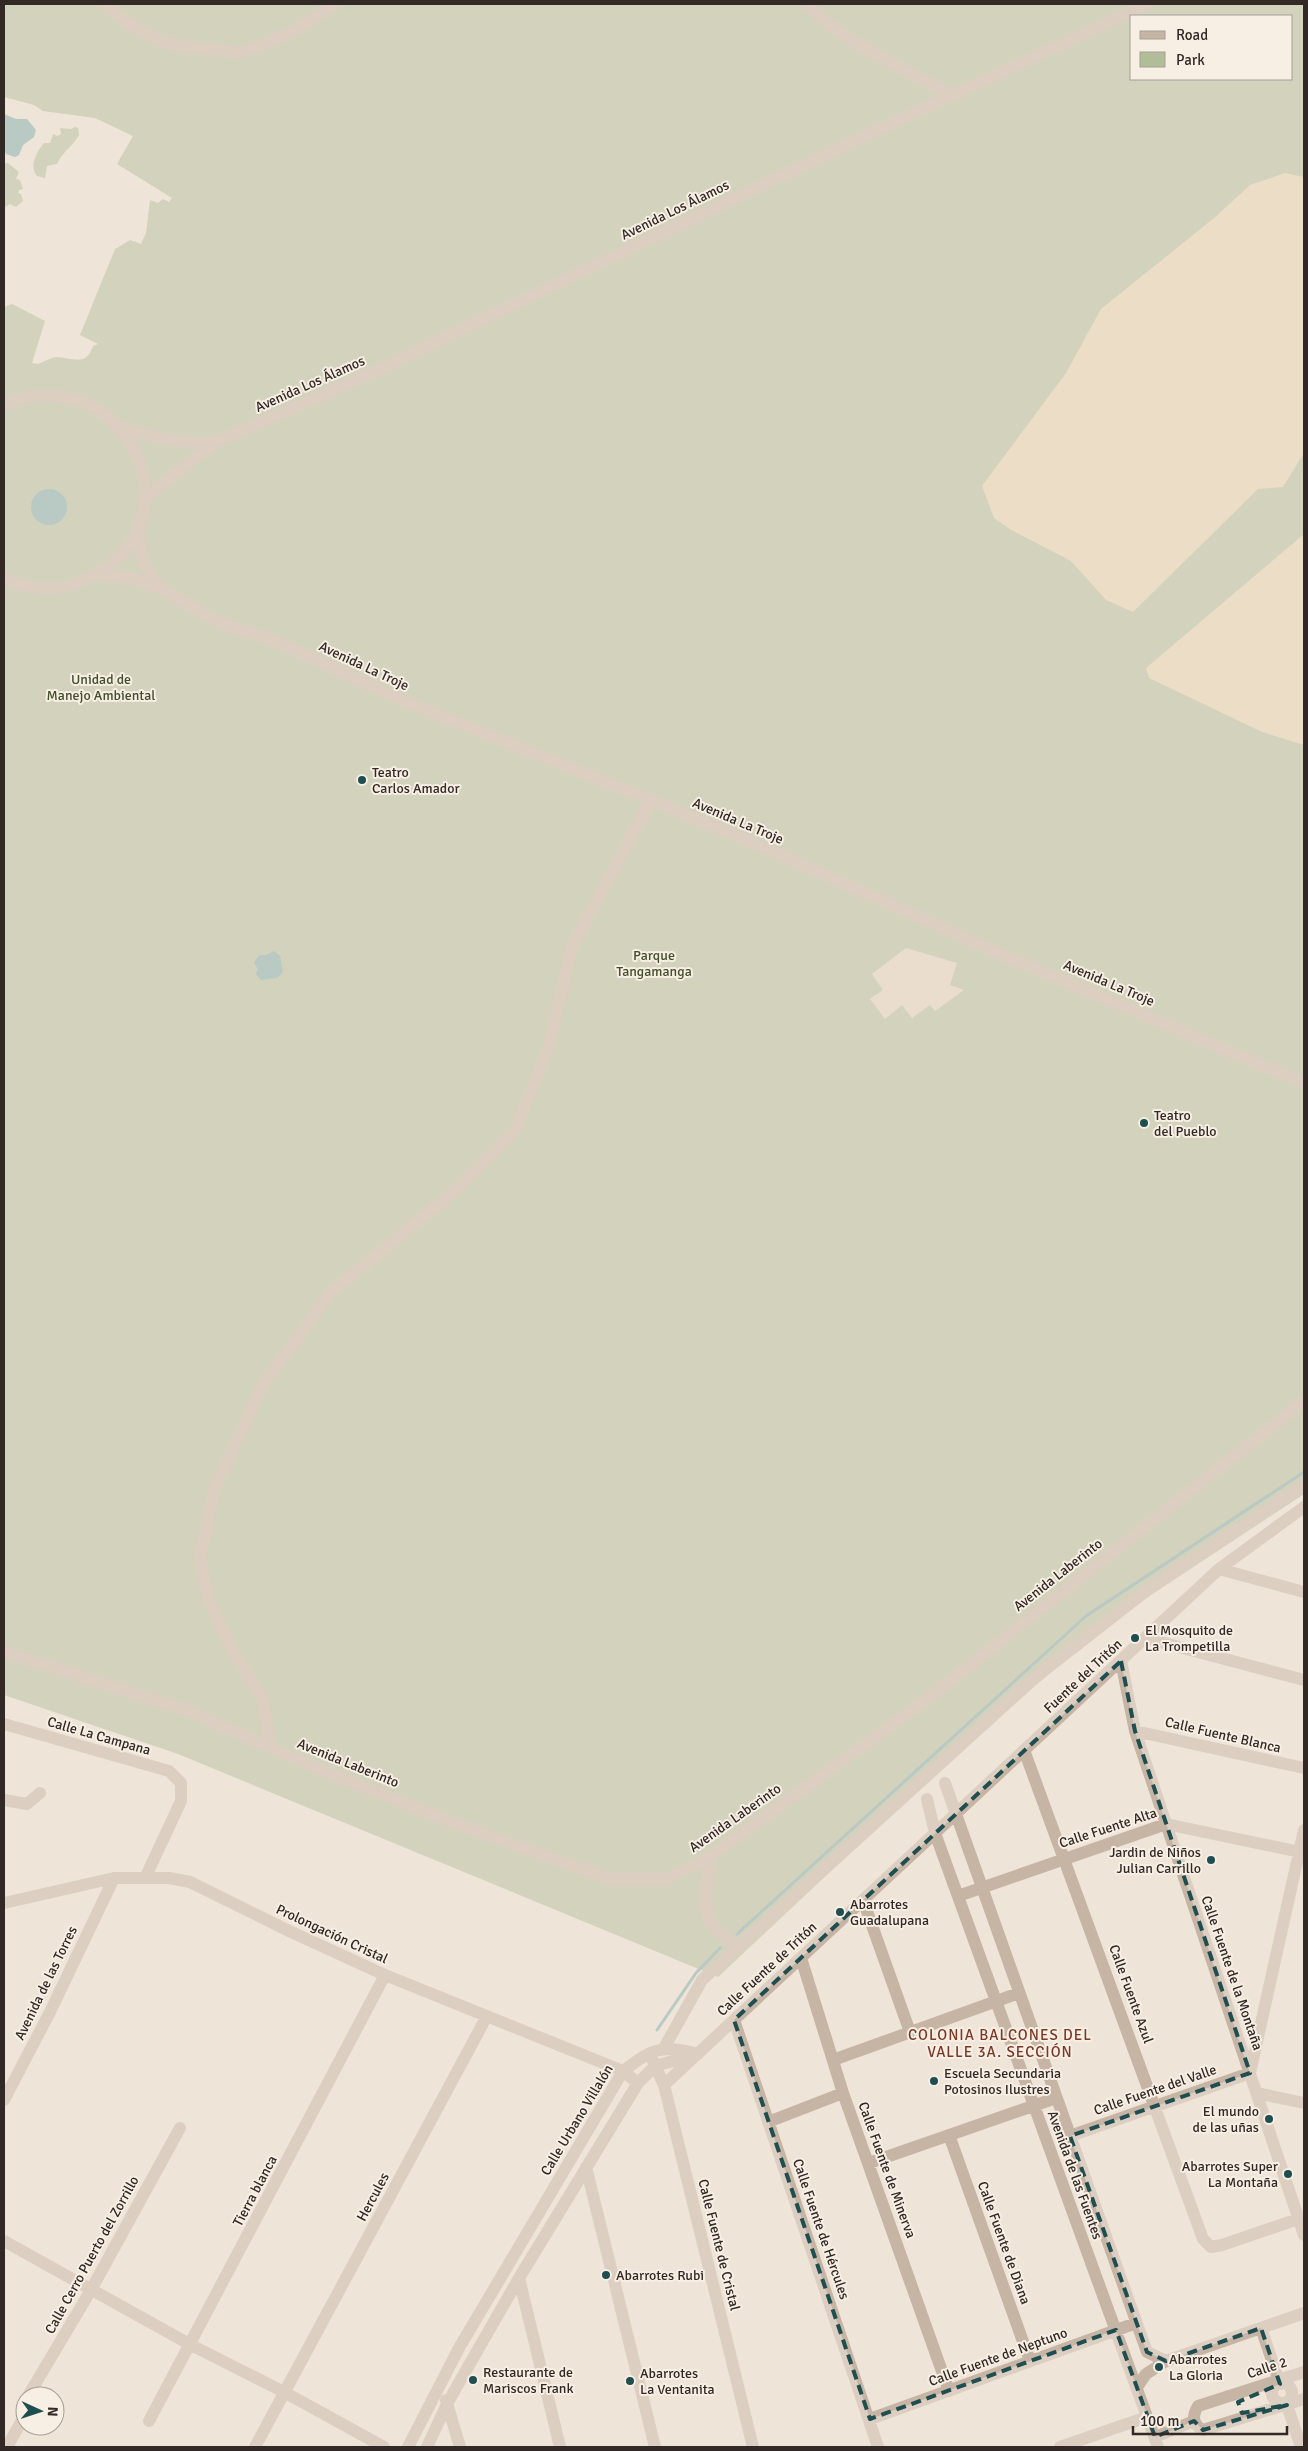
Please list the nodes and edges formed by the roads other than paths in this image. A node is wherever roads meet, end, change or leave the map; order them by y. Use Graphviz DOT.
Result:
graph roads {
  1 [pos="104,4"];
  2 [pos="335,4"];
  3 [pos="806,4"];
  4 [pos="1146,4"];
  5 [pos="951,95"];
  6 [pos="4,406"];
  7 [pos="121,428"];
  8 [pos="216,442"];
  9 [pos="144,501"];
  10 [pos="138,526"];
  11 [pos="98,574"];
  12 [pos="4,577"];
  13 [pos="160,588"];
  14 [pos="651,800"];
  15 [pos="1304,1083"];
  16 [pos="1304,1401"];
  17 [pos="1304,1485"];
  18 [pos="1304,1507"];
  19 [pos="1220,1569"];
  20 [pos="1304,1592"];
  21 [pos="1145,1638"];
  22 [pos="4,1652"];
  23 [pos="1120,1661"];
  24 [pos="1304,1680"];
  25 [pos="4,1724"];
  26 [pos="1134,1731"];
  27 [pos="270,1747"];
  28 [pos="1024,1750"];
  29 [pos="1304,1768"];
  30 [pos="945,1783"];
  31 [pos="40,1793"];
  32 [pos="927,1799"];
  33 [pos="4,1800"];
  34 [pos="955,1815"];
  35 [pos="1166,1824"];
  36 [pos="1304,1830"];
  37 [pos="935,1833"];
  38 [pos="1300,1852"];
  39 [pos="711,1856"];
  40 [pos="1065,1858"];
  41 [pos="146,1876"];
  42 [pos="114,1878"];
  43 [pos="981,1888"];
  44 [pos="958,1896"];
  45 [pos="863,1900"];
  46 [pos="4,1903"];
  47 [pos="738,1948"];
  48 [pos="801,1958"];
  49 [pos="386,1975"];
  50 [pos="1019,1993"];
  51 [pos="996,2001"];
  52 [pos="487,2016"];
  53 [pos="734,2020"];
  54 [pos="910,2032"];
  55 [pos="664,2048"];
  56 [pos="649,2052"];
  57 [pos="698,2054"];
  58 [pos="833,2060"];
  59 [pos="655,2066"];
  60 [pos="623,2071"];
  61 [pos="1250,2074"];
  62 [pos="638,2083"];
  63 [pos="664,2085"];
  64 [pos="843,2093"];
  65 [pos="1257,2093"];
  66 [pos="1056,2098"];
  67 [pos="4,2100"];
  68 [pos="1304,2103"];
  69 [pos="1156,2105"];
  70 [pos="1034,2106"];
  71 [pos="768,2122"];
  72 [pos="180,2128"];
  73 [pos="949,2135"];
  74 [pos="1070,2136"];
  75 [pos="869,2163"];
  76 [pos="586,2167"];
  77 [pos="1301,2218"];
  78 [pos="1304,2235"];
  79 [pos="4,2241"];
  80 [pos="520,2278"];
  81 [pos="91,2290"];
  82 [pos="1304,2313"];
  83 [pos="1136,2323"];
  84 [pos="1261,2328"];
  85 [pos="1116,2330"];
  86 [pos="191,2345"];
  87 [pos="1030,2361"];
  88 [pos="1166,2361"];
  89 [pos="1304,2372"];
  90 [pos="1279,2382"];
  91 [pos="34,2386"];
  92 [pos="1137,2387"];
  93 [pos="949,2391"];
  94 [pos="284,2392"];
  95 [pos="438,2392"];
  96 [pos="1304,2399"];
  97 [pos="448,2402"];
  98 [pos="1286,2403"];
  99 [pos="1147,2417"];
  100 [pos="870,2419"];
  101 [pos="149,2421"];
  102 [pos="1194,2422"];
  103 [pos="15,2433"];
  104 [pos="1156,2442"];
  105 [pos="7,2447"];
  106 [pos="255,2447"];
  107 [pos="384,2447"];
  108 [pos="408,2447"];
  109 [pos="427,2447"];
  110 [pos="460,2447"];
  111 [pos="560,2447"];
  112 [pos="655,2447"];
  113 [pos="753,2447"];
  114 [pos="878,2447"];
  115 [pos="1060,2447"];
  116 [pos="1301,2447"];
  1 -- 2 [label="street"];
  3 -- 5 [label="street"];
  4 -- 5 [label="street, Avenida Los Álamos"];
  5 -- 8 [label="street, Avenida Los Álamos"];
  6 -- 7 [label="street"];
  7 -- 8 [label="street, Avenida Los Álamos"];
  7 -- 9 [label="street"];
  8 -- 9 [label="street, Avenida Los Álamos"];
  9 -- 10 [label="street"];
  10 -- 11 [label="street"];
  10 -- 13 [label="street, Avenida La Troje"];
  11 -- 12 [label="street"];
  11 -- 13 [label="street, Avenida La Troje"];
  13 -- 14 [label="street, Avenida La Troje"];
  14 -- 15 [label="street, Avenida La Troje"];
  14 -- 27 [label="street"];
  16 -- 39 [label="street, Avenida Laberinto"];
  17 -- 47 [label="street"];
  18 -- 19 [label="street, Fuente del Tritón"];
  19 -- 20 [label="street"];
  19 -- 21 [label="street, Fuente del Tritón"];
  21 -- 23 [label="street, Fuente del Tritón"];
  21 -- 24 [label="street"];
  22 -- 27 [label="street, Avenida Laberinto"];
  23 -- 26 [label="street, Calle Fuente de la Montaña"];
  23 -- 28 [label="street, Fuente del Tritón"];
  25 -- 41 [label="street, Calle La Campana"];
  26 -- 29 [label="street, Calle Fuente Blanca"];
  26 -- 35 [label="street, Calle Fuente de la Montaña"];
  27 -- 39 [label="street, Avenida Laberinto"];
  28 -- 34 [label="street, Fuente del Tritón"];
  28 -- 40 [label="street, Calle Fuente Azul"];
  30 -- 34 [label="street, Avenida de las Fuentes"];
  31 -- 33 [label="street"];
  32 -- 37 [label="street, Avenida de las Fuentes"];
  34 -- 37 [label="street, Calle Fuente de Tritón"];
  34 -- 43 [label="street, Avenida de las Fuentes"];
  35 -- 38 [label="street, Calle Fuente Alta"];
  35 -- 40 [label="street, Calle Fuente Alta"];
  35 -- 61 [label="street, Calle Fuente de la Montaña"];
  36 -- 38 [label="street"];
  37 -- 44 [label="street, Avenida de las Fuentes"];
  37 -- 45 [label="street, Calle Fuente de Tritón"];
  38 -- 61 [label="street"];
  39 -- 47 [label="street"];
  40 -- 43 [label="street, Calle Fuente Alta"];
  40 -- 69 [label="street, Calle Fuente Azul"];
  41 -- 42 [label="street, Prolongación Cristal"];
  41 -- 49 [label="street, Prolongación Cristal"];
  42 -- 46 [label="street, Prolongación Cristal"];
  42 -- 67 [label="street, Avenida de las Torres"];
  43 -- 44 [label="street, Calle Fuente Alta"];
  43 -- 50 [label="street, Avenida de las Fuentes"];
  44 -- 51 [label="street, Avenida de las Fuentes"];
  45 -- 48 [label="street, Calle Fuente de Tritón"];
  45 -- 54 [label="street"];
  47 -- 55 [label="street"];
  48 -- 53 [label="street, Calle Fuente de Tritón"];
  48 -- 58 [label="street, Calle Fuente de Minerva"];
  49 -- 52 [label="street, Prolongación Cristal"];
  49 -- 86 [label="street, Tierra blanca"];
  50 -- 51 [label="street"];
  50 -- 66 [label="street, Avenida de las Fuentes"];
  51 -- 54 [label="street"];
  51 -- 70 [label="street, Avenida de las Fuentes"];
  52 -- 60 [label="street, Prolongación Cristal"];
  52 -- 94 [label="street, Hercules"];
  53 -- 57 [label="street, Calle Fuente de Tritón"];
  53 -- 71 [label="street, Calle Fuente de Hércules"];
  54 -- 58 [label="street"];
  55 -- 56 [label="street, Calle Urbano Villalón"];
  55 -- 57 [label="street, Calle Urbano Villalón"];
  56 -- 59 [label="street, Calle Fuente de Cristal"];
  56 -- 60 [label="street, Calle Urbano Villalón"];
  57 -- 59 [label="street"];
  57 -- 63 [label="street, Calle Fuente de Tritón"];
  58 -- 64 [label="street, Calle Fuente de Minerva"];
  59 -- 62 [label="street"];
  59 -- 63 [label="street, Calle Fuente de Cristal"];
  60 -- 62 [label="street, Prolongación Cristal"];
  60 -- 95 [label="street, Calle Urbano Villalón"];
  61 -- 65 [label="street, Calle Fuente de la Montaña"];
  61 -- 69 [label="street, Calle Fuente del Valle"];
  62 -- 76 [label="street"];
  63 -- 113 [label="street, Calle Fuente de Cristal"];
  64 -- 71 [label="street"];
  64 -- 75 [label="street, Calle Fuente de Minerva"];
  65 -- 68 [label="street"];
  65 -- 77 [label="street, Calle Fuente de la Montaña"];
  66 -- 70 [label="street"];
  66 -- 74 [label="street, Avenida de las Fuentes"];
  69 -- 74 [label="street, Calle Fuente del Valle"];
  69 -- 77 [label="street, Calle Fuente Azul"];
  70 -- 73 [label="street"];
  70 -- 85 [label="street, Avenida de las Fuentes"];
  71 -- 100 [label="street, Calle Fuente de Hércules"];
  72 -- 81 [label="street, Calle Cerro Puerto del Zorrillo"];
  73 -- 75 [label="street"];
  73 -- 87 [label="street, Calle Fuente de Diana"];
  74 -- 83 [label="street, Avenida de las Fuentes"];
  75 -- 93 [label="street, Calle Fuente de Minerva"];
  76 -- 80 [label="street"];
  76 -- 112 [label="street"];
  77 -- 78 [label="street, Calle Fuente de la Montaña"];
  79 -- 81 [label="street"];
  80 -- 97 [label="street"];
  80 -- 111 [label="street"];
  81 -- 86 [label="street"];
  81 -- 91 [label="street, Calle Cerro Puerto del Zorrillo"];
  82 -- 84 [label="street"];
  83 -- 85 [label="street, Calle Fuente de Neptuno"];
  83 -- 88 [label="street, Avenida de las Fuentes"];
  84 -- 88 [label="street"];
  84 -- 90 [label="street"];
  85 -- 87 [label="street, Calle Fuente de Neptuno"];
  85 -- 92 [label="street, Avenida de las Fuentes"];
  86 -- 94 [label="street"];
  86 -- 101 [label="street, Tierra blanca"];
  87 -- 93 [label="street, Calle Fuente de Neptuno"];
  88 -- 92 [label="street"];
  89 -- 90 [label="street, Calle 2"];
  90 -- 98 [label="street"];
  90 -- 102 [label="street, Calle 2"];
  92 -- 99 [label="street, Avenida de las Fuentes"];
  93 -- 100 [label="street, Calle Fuente de Neptuno"];
  94 -- 106 [label="street, Hercules"];
  94 -- 107 [label="street"];
  95 -- 97 [label="street"];
  95 -- 108 [label="street, Calle Urbano Villalón"];
  96 -- 98 [label="street"];
  97 -- 109 [label="street"];
  97 -- 110 [label="street"];
  98 -- 102 [label="street"];
  98 -- 116 [label="street"];
  99 -- 104 [label="street, Avenida de las Fuentes"];
  99 -- 115 [label="street"];
  100 -- 114 [label="street, Calle Fuente de Hércules"];
  102 -- 104 [label="street"];
  103 -- 105 [label="street"];
}
